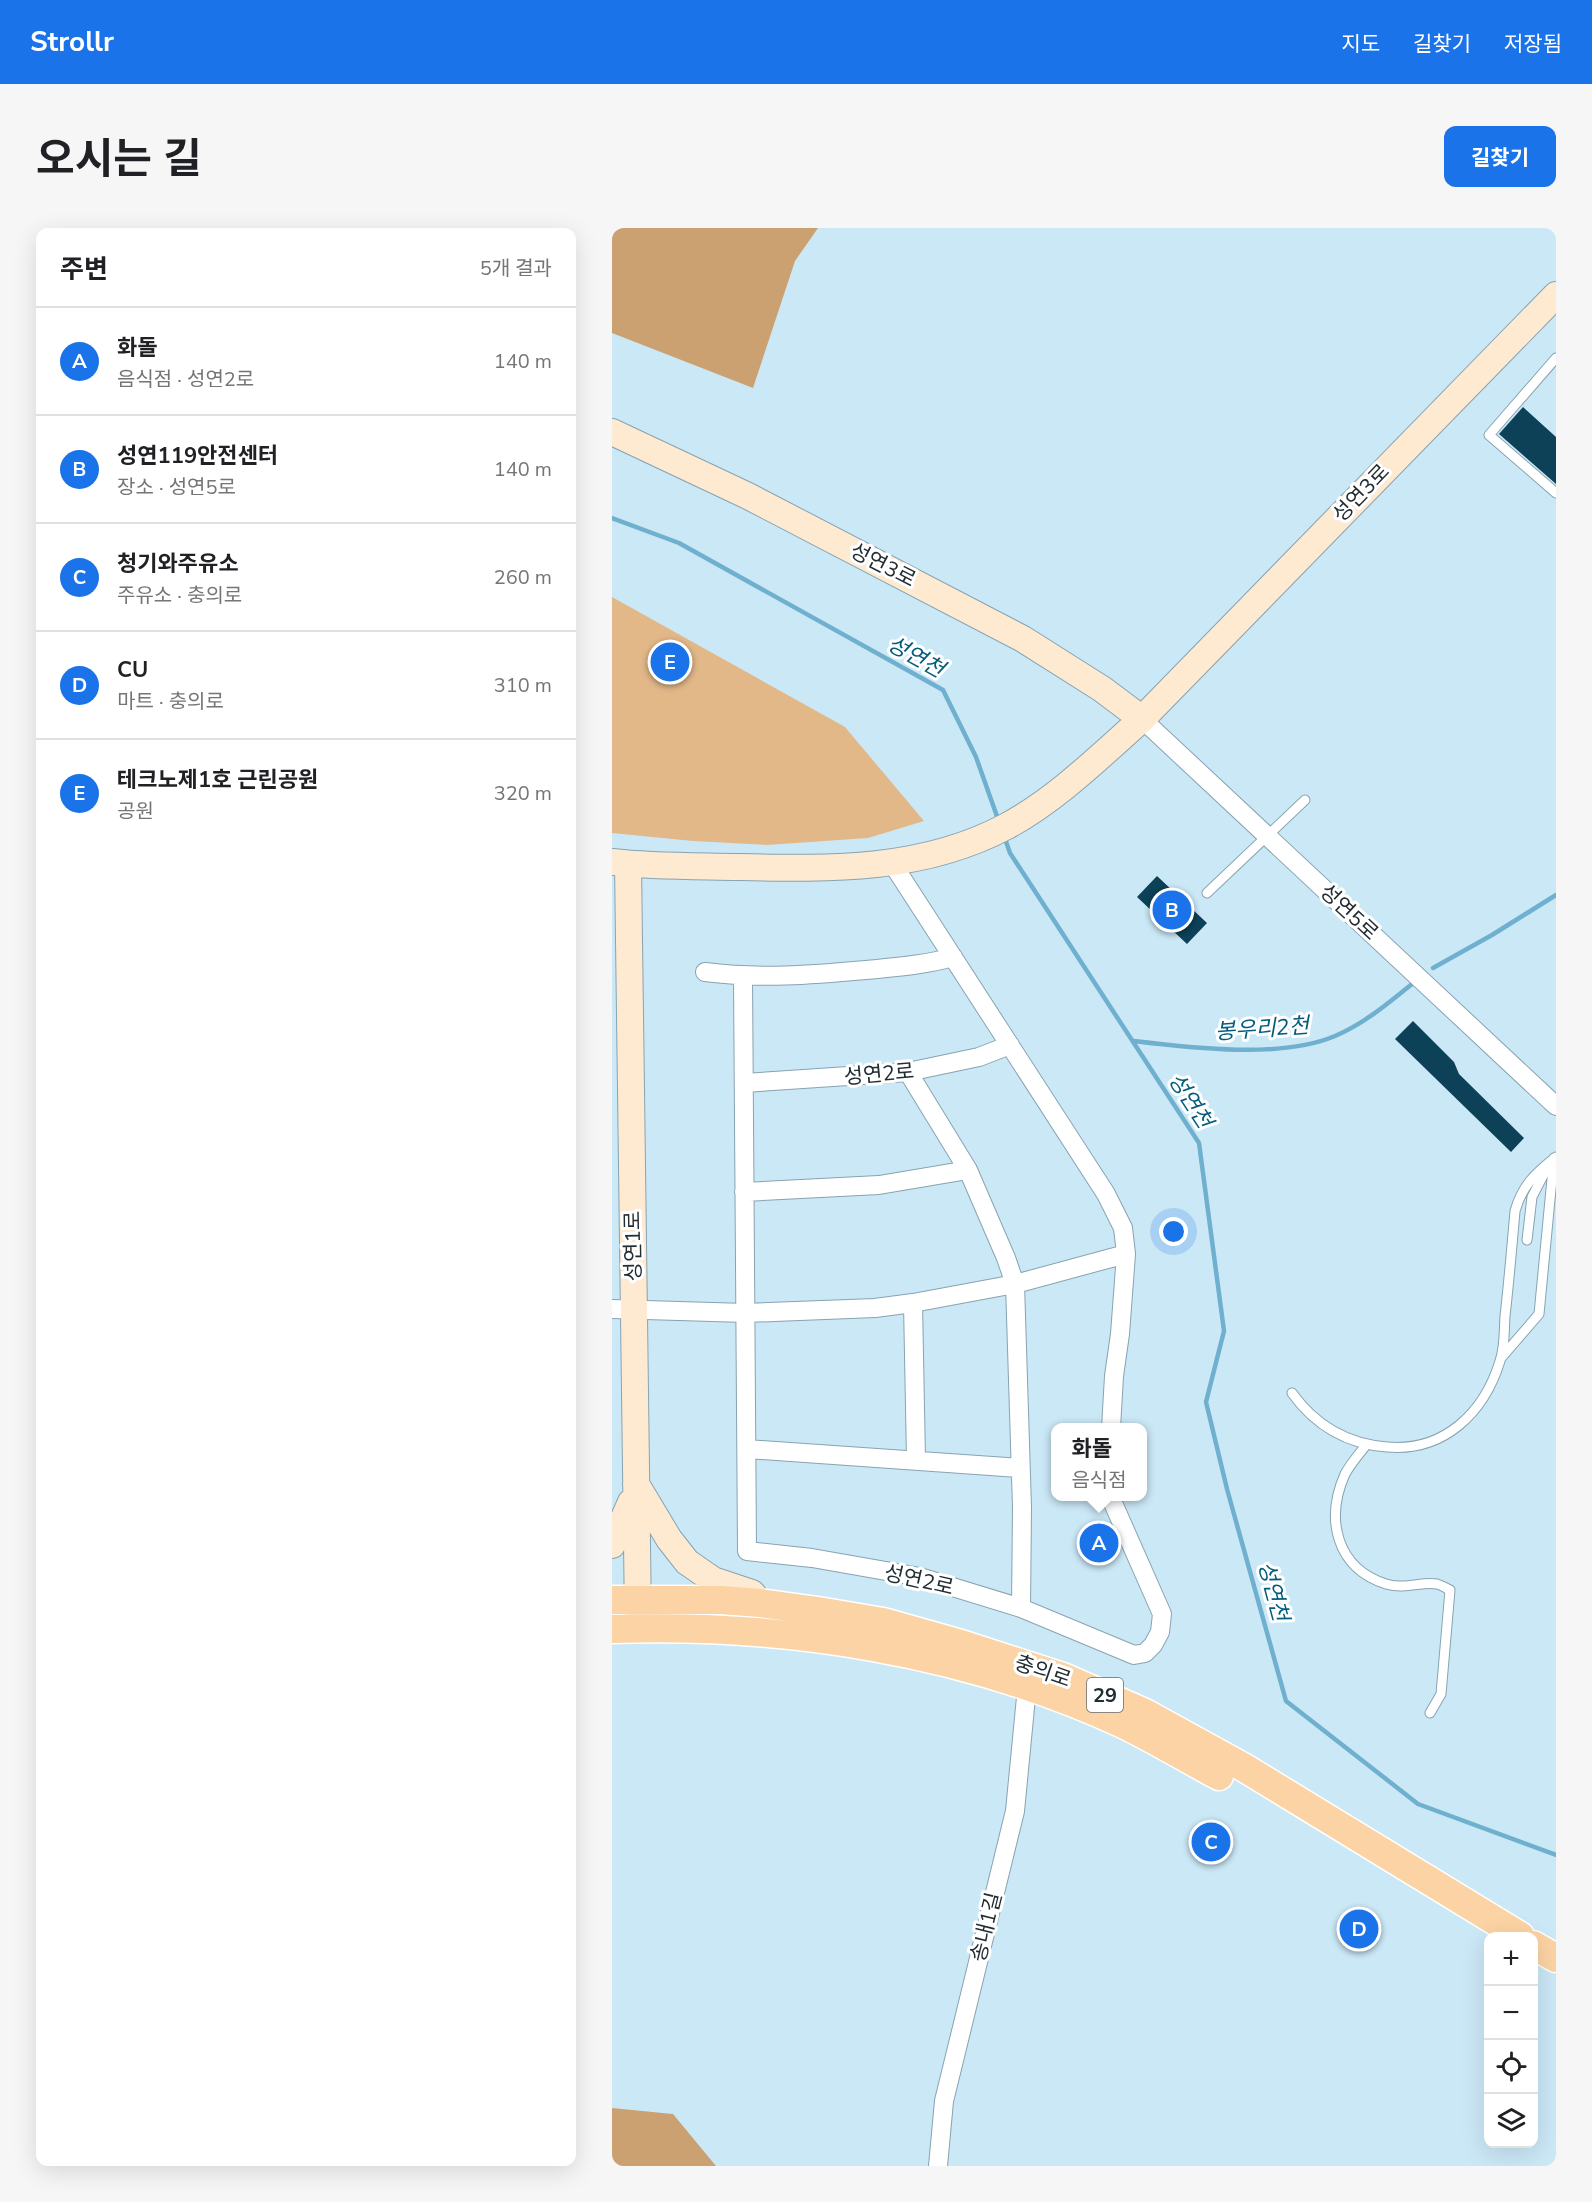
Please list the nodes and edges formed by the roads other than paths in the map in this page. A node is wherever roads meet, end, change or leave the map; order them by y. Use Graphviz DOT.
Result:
graph roads {
  1 [pos="1556,295"];
  2 [pos="1556,358"];
  3 [pos="612,432"];
  4 [pos="1556,493"];
  5 [pos="1142,719"];
  6 [pos="1305,800"];
  7 [pos="1268,836"];
  8 [pos="620,863"];
  9 [pos="892,863"];
  10 [pos="1208,893"];
  11 [pos="953,957"];
  12 [pos="705,972"];
  13 [pos="742,977"];
  14 [pos="1010,1046"];
  15 [pos="908,1072"];
  16 [pos="744,1083"];
  17 [pos="1556,1106"];
  18 [pos="1555,1157"];
  19 [pos="968,1170"];
  20 [pos="744,1192"];
  21 [pos="1527,1240"];
  22 [pos="1126,1254"];
  23 [pos="1015,1284"];
  24 [pos="913,1303"];
  25 [pos="623,1310"];
  26 [pos="746,1313"];
  27 [pos="1502,1358"];
  28 [pos="1292,1393"];
  29 [pos="1111,1423"];
  30 [pos="1367,1444"];
  31 [pos="747,1449"];
  32 [pos="916,1460"];
  33 [pos="1020,1468"];
  34 [pos="636,1484"];
  35 [pos="1113,1501"];
  36 [pos="612,1545"];
  37 [pos="625,1599"];
  38 [pos="721,1600"];
  39 [pos="760,1603"];
  40 [pos="1021,1608"];
  41 [pos="625,1628"];
  42 [pos="720,1630"];
  43 [pos="1027,1688"];
  44 [pos="1430,1713"];
  45 [pos="1513,1932"];
  46 [pos="1484,1936"];
  47 [pos="1538,1948"];
  48 [pos="1556,1958"];
  49 [pos="1538,1968"];
  50 [pos="1556,1978"];
  51 [pos="938,2166"];
  1 -- 5 [label="street, 성연3로"];
  2 -- 4 [label="lane"];
  3 -- 5 [label="street, 성연3로"];
  5 -- 7 [label="street, 성연5로"];
  5 -- 9 [label="street, 성연3로"];
  6 -- 7 [label="lane"];
  7 -- 10 [label="lane"];
  7 -- 17 [label="street, 성연5로"];
  8 -- 9 [label="street"];
  8 -- 25 [label="street, 성연1로"];
  9 -- 11 [label="street"];
  11 -- 13 [label="street"];
  11 -- 14 [label="street"];
  12 -- 13 [label="street"];
  13 -- 16 [label="street, 성연2로"];
  14 -- 15 [label="street, 성연2로"];
  14 -- 22 [label="street"];
  15 -- 16 [label="street, 성연2로"];
  15 -- 19 [label="street"];
  16 -- 20 [label="street, 성연2로"];
  18 -- 21 [label="lane"];
  18 -- 27 [label="lane"];
  18 -- 27 [label="lane"];
  19 -- 20 [label="street"];
  19 -- 23 [label="street"];
  20 -- 26 [label="street, 성연2로"];
  22 -- 23 [label="street"];
  22 -- 29 [label="street"];
  23 -- 24 [label="street"];
  23 -- 33 [label="street"];
  24 -- 26 [label="street"];
  24 -- 32 [label="street"];
  25 -- 26 [label="street"];
  25 -- 34 [label="street, 성연1로"];
  26 -- 31 [label="street, 성연2로"];
  27 -- 30 [label="lane"];
  28 -- 30 [label="lane"];
  30 -- 44 [label="lane"];
  31 -- 32 [label="street"];
  31 -- 40 [label="street, 성연2로"];
  32 -- 33 [label="street"];
  33 -- 40 [label="street"];
  34 -- 36 [label="street"];
  34 -- 37 [label="street, 성연1로"];
  34 -- 39 [label="street"];
  35 -- 40 [label="street, 성연2로"];
  37 -- 38 [label="main road, 충의로 / 29"];
  37 -- 41 [label="street, 성연1로"];
  38 -- 39 [label="main road, 충의로 / 29"];
  38 -- 42 [label="main road"];
  39 -- 45 [label="main road, 충의로 / 29"];
  41 -- 42 [label="main road, 충의로 / 29"];
  42 -- 43 [label="main road, 충의로 / 29"];
  43 -- 46 [label="main road, 충의로 / 29"];
  43 -- 51 [label="street, 송내1길"];
  47 -- 48 [label="main road"];
  49 -- 50 [label="main road"];
}
